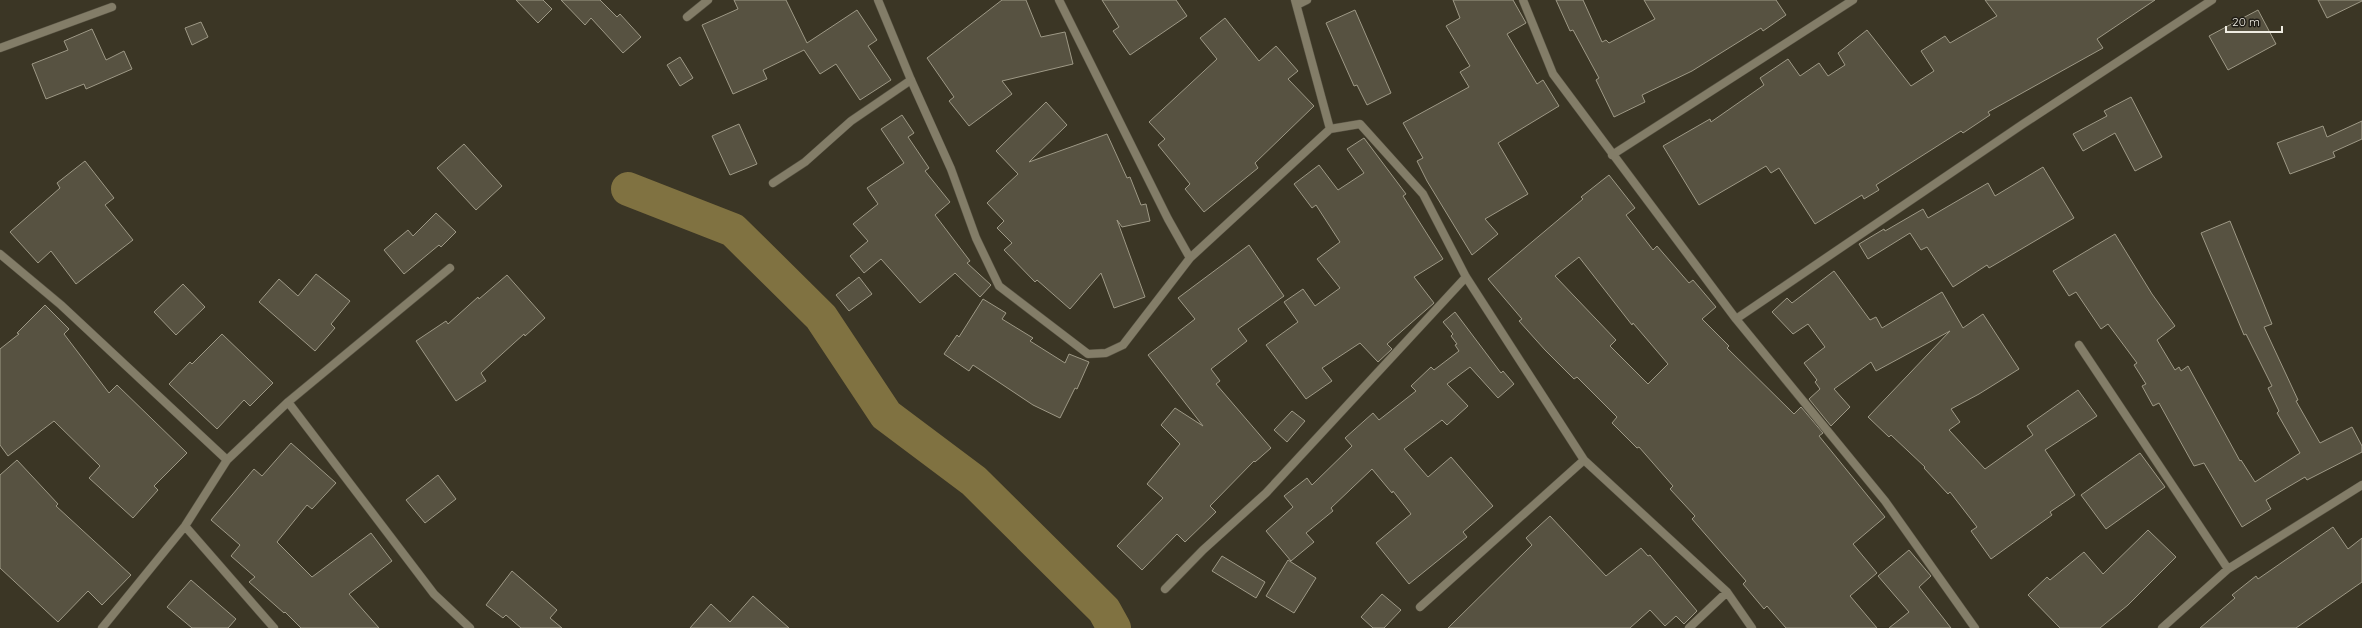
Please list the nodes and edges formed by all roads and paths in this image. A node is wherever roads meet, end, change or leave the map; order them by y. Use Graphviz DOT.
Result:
graph roads {
  1 [pos="708,0"];
  2 [pos="878,0"];
  3 [pos="1059,0"];
  4 [pos="1307,0"];
  5 [pos="1523,0"];
  6 [pos="1853,0"];
  7 [pos="2212,0"];
  8 [pos="1296,2"];
  9 [pos="112,6"];
  10 [pos="687,17"];
  11 [pos="0,48"];
  12 [pos="910,80"];
  13 [pos="1330,129"];
  14 [pos="1612,155"];
  15 [pos="773,183"];
  16 [pos="0,254"];
  17 [pos="1190,258"];
  18 [pos="450,268"];
  19 [pos="1466,278"];
  20 [pos="1736,319"];
  21 [pos="2079,345"];
  22 [pos="288,402"];
  23 [pos="227,460"];
  24 [pos="1584,460"];
  25 [pos="2362,485"];
  26 [pos="185,526"];
  27 [pos="2228,569"];
  28 [pos="1165,589"];
  29 [pos="1727,592"];
  30 [pos="1420,607"];
  31 [pos="102,628"];
  32 [pos="274,628"];
  33 [pos="470,628"];
  34 [pos="1689,628"];
  35 [pos="1752,628"];
  36 [pos="1975,628"];
  37 [pos="2162,628"];
  1 -- 10 [label="street"];
  2 -- 12 [label="street"];
  3 -- 17 [label="street"];
  4 -- 8 [label="street"];
  5 -- 14 [label="street"];
  6 -- 14 [label="street"];
  7 -- 20 [label="street"];
  8 -- 13 [label="street"];
  9 -- 11 [label="street"];
  12 -- 15 [label="street"];
  12 -- 17 [label="street"];
  13 -- 17 [label="street"];
  13 -- 19 [label="street"];
  14 -- 20 [label="street"];
  16 -- 23 [label="street"];
  18 -- 22 [label="street"];
  19 -- 24 [label="street"];
  19 -- 28 [label="street"];
  20 -- 36 [label="street"];
  21 -- 27 [label="street"];
  22 -- 23 [label="street"];
  22 -- 33 [label="street"];
  23 -- 26 [label="street"];
  24 -- 29 [label="street"];
  24 -- 30 [label="street"];
  25 -- 27 [label="street"];
  26 -- 31 [label="street"];
  26 -- 32 [label="street"];
  27 -- 37 [label="street"];
  29 -- 34 [label="street"];
  29 -- 35 [label="street"];
}
